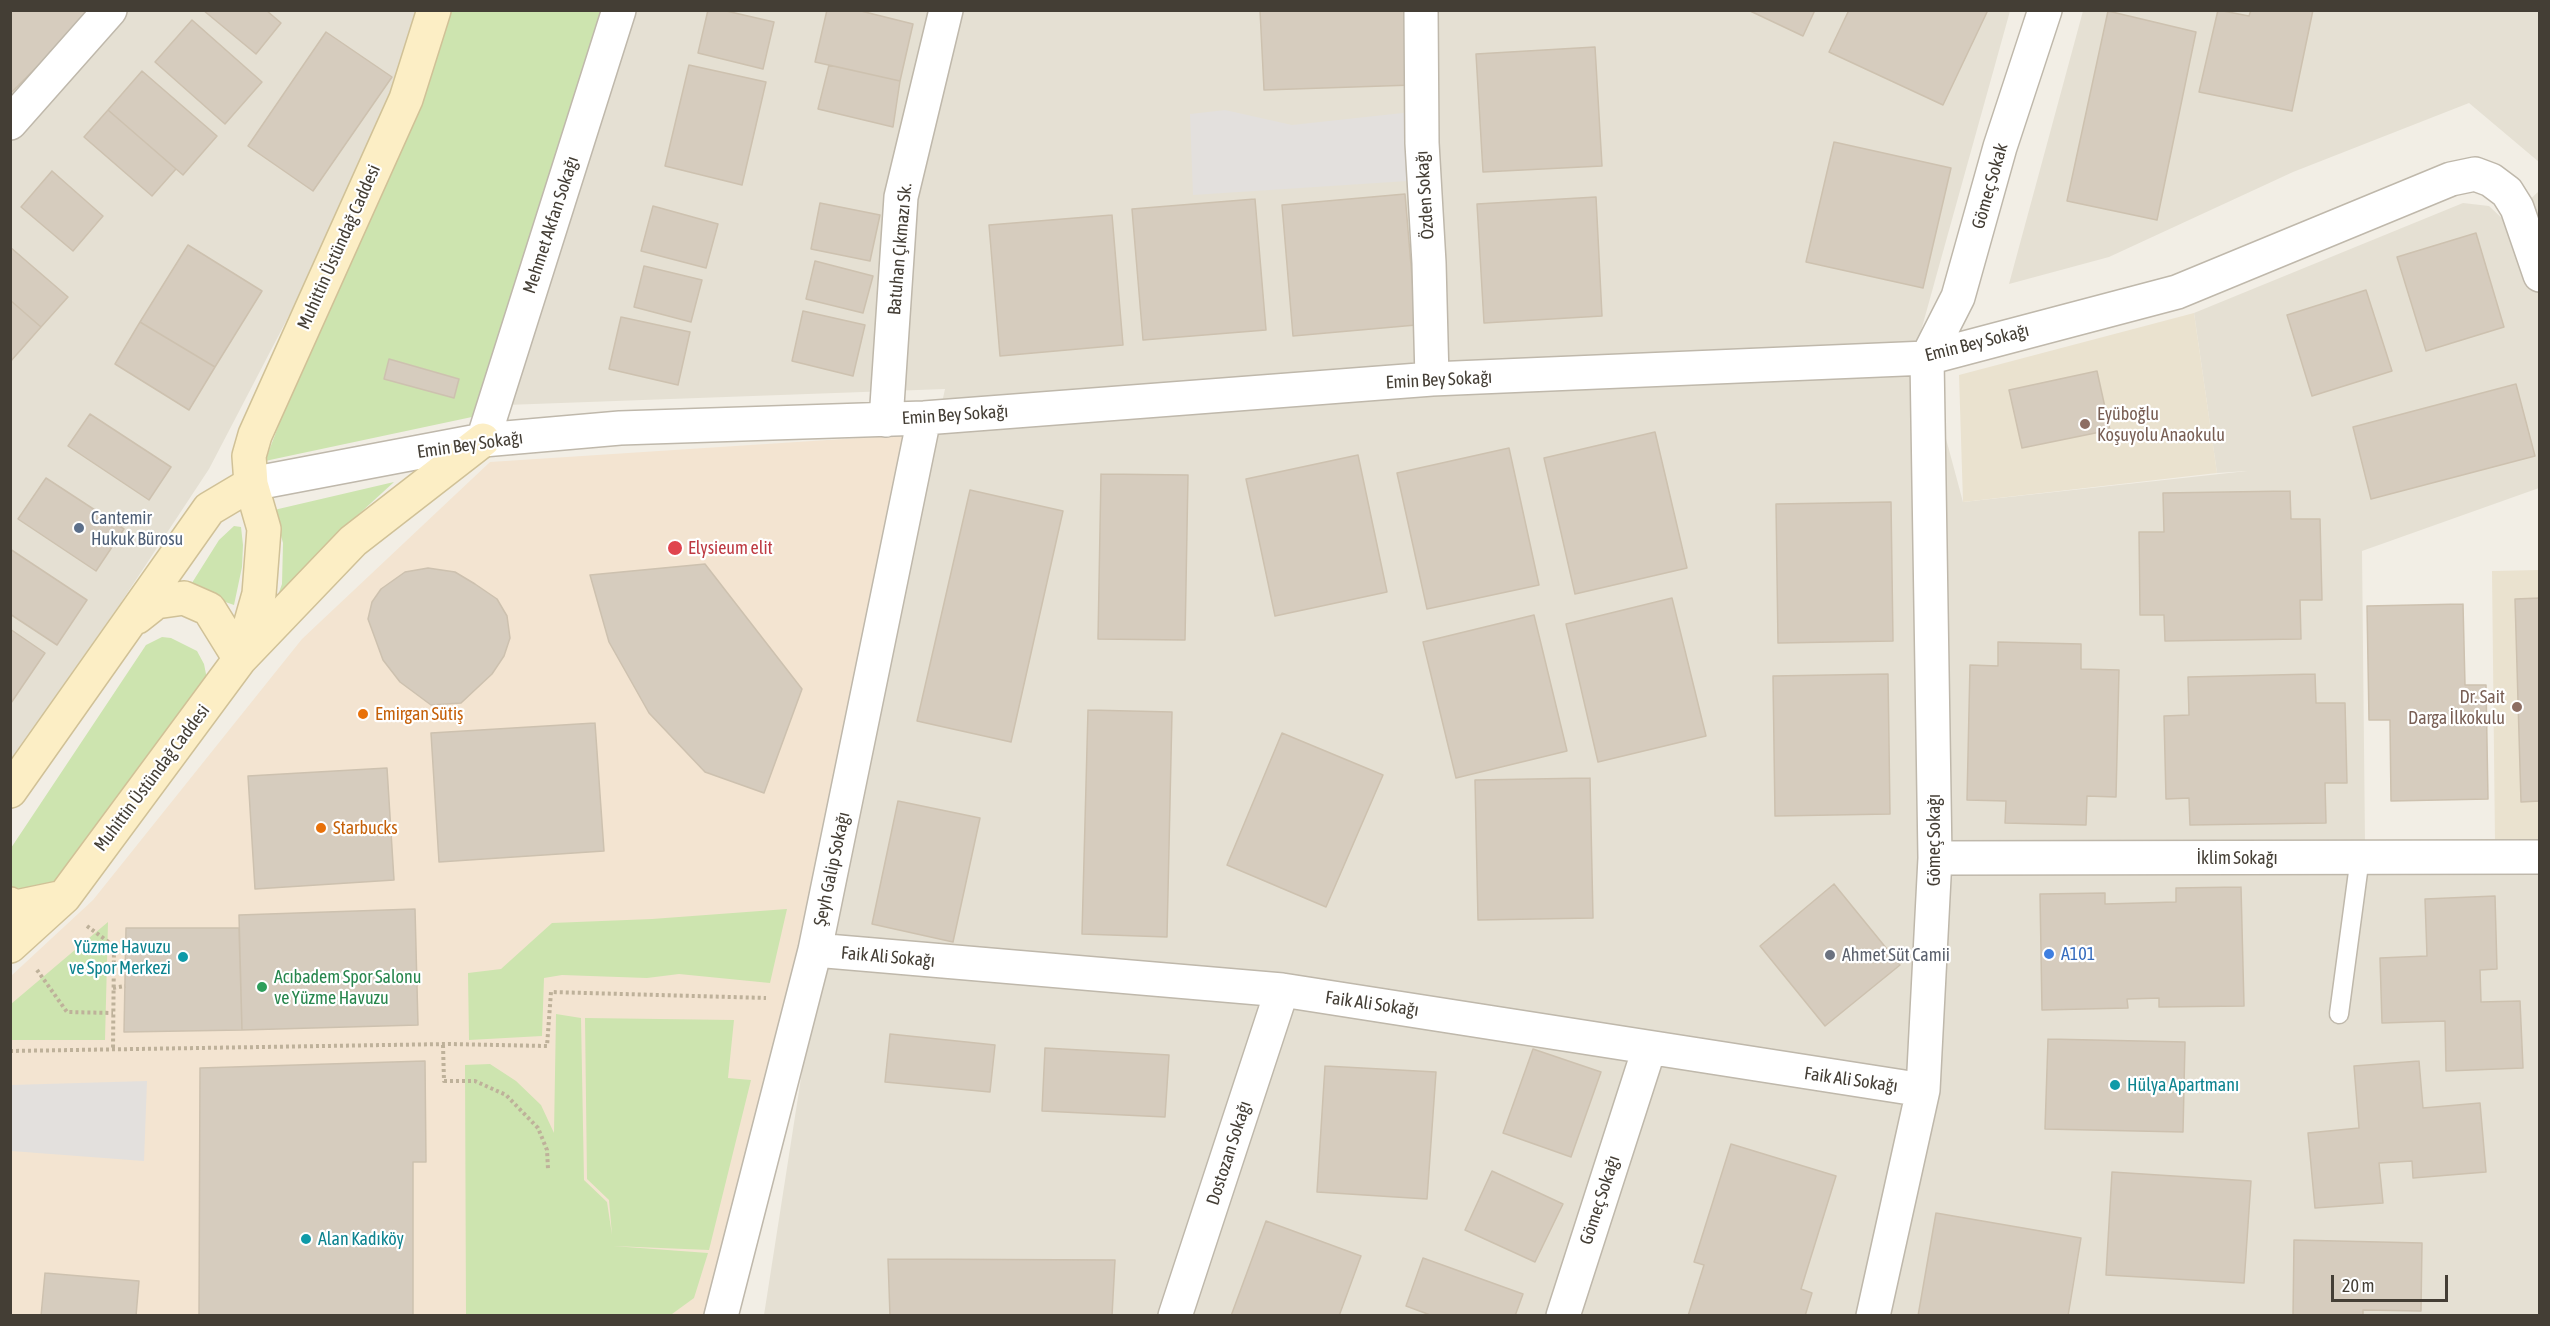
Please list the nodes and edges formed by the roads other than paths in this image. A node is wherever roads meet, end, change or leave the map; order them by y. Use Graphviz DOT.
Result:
graph roads {
  1 [pos="110,10"];
  2 [pos="434,10"];
  3 [pos="619,10"];
  4 [pos="946,10"];
  5 [pos="1422,10"];
  6 [pos="2046,10"];
  7 [pos="10,123"];
  8 [pos="2540,275"];
  9 [pos="1927,358"];
  10 [pos="1432,379"];
  11 [pos="924,418"];
  12 [pos="886,420"];
  13 [pos="483,440"];
  14 [pos="251,483"];
  15 [pos="133,620"];
  16 [pos="240,659"];
  17 [pos="10,791"];
  18 [pos="2360,857"];
  19 [pos="2540,857"];
  20 [pos="1935,858"];
  21 [pos="64,897"];
  22 [pos="10,904"];
  23 [pos="10,946"];
  24 [pos="815,950"];
  25 [pos="1282,990"];
  26 [pos="2339,1014"];
  27 [pos="1649,1049"];
  28 [pos="1923,1090"];
  29 [pos="721,1316"];
  30 [pos="1175,1316"];
  31 [pos="1563,1316"];
  32 [pos="1873,1316"];
  1 -- 7 [label="street"];
  2 -- 14 [label="street, Muhittin Üstündağ Caddesi"];
  3 -- 13 [label="street, Mehmet Akfan Sokağı"];
  4 -- 12 [label="street, Batuhan Çıkmazı Sk."];
  5 -- 10 [label="street, Özden Sokağı"];
  6 -- 9 [label="street, Gömeç Sokak"];
  8 -- 9 [label="street, Emin Bey Sokağı"];
  9 -- 10 [label="street, Emin Bey Sokağı"];
  9 -- 20 [label="street, Gömeç Sokağı"];
  10 -- 11 [label="street, Emin Bey Sokağı"];
  11 -- 12 [label="street, Emin Bey Sokağı"];
  11 -- 24 [label="street, Şeyh Galip Sokağı"];
  12 -- 13 [label="street, Emin Bey Sokağı"];
  13 -- 14 [label="street, Emin Bey Sokağı"];
  13 -- 16 [label="street, Muhittin Üstündağ Caddesi"];
  14 -- 15 [label="street"];
  14 -- 16 [label="street, Muhittin Üstündağ Caddesi"];
  15 -- 16 [label="street"];
  15 -- 17 [label="street"];
  16 -- 21 [label="street, Muhittin Üstündağ Caddesi"];
  18 -- 19 [label="street, İklim Sokağı"];
  18 -- 20 [label="street, İklim Sokağı"];
  18 -- 26 [label="lane"];
  20 -- 28 [label="street, Gömeç Sokağı"];
  21 -- 22 [label="street"];
  21 -- 23 [label="street, Muhittin Üstündağ Caddesi"];
  24 -- 25 [label="street, Faik Ali Sokağı"];
  24 -- 29 [label="street, Şeyh Galip Sokağı"];
  25 -- 27 [label="street, Faik Ali Sokağı"];
  25 -- 30 [label="street, Dostozan Sokağı"];
  27 -- 28 [label="street, Faik Ali Sokağı"];
  27 -- 31 [label="street, Gömeç Sokağı"];
  28 -- 32 [label="street, Gömeç Sokağı"];
}
